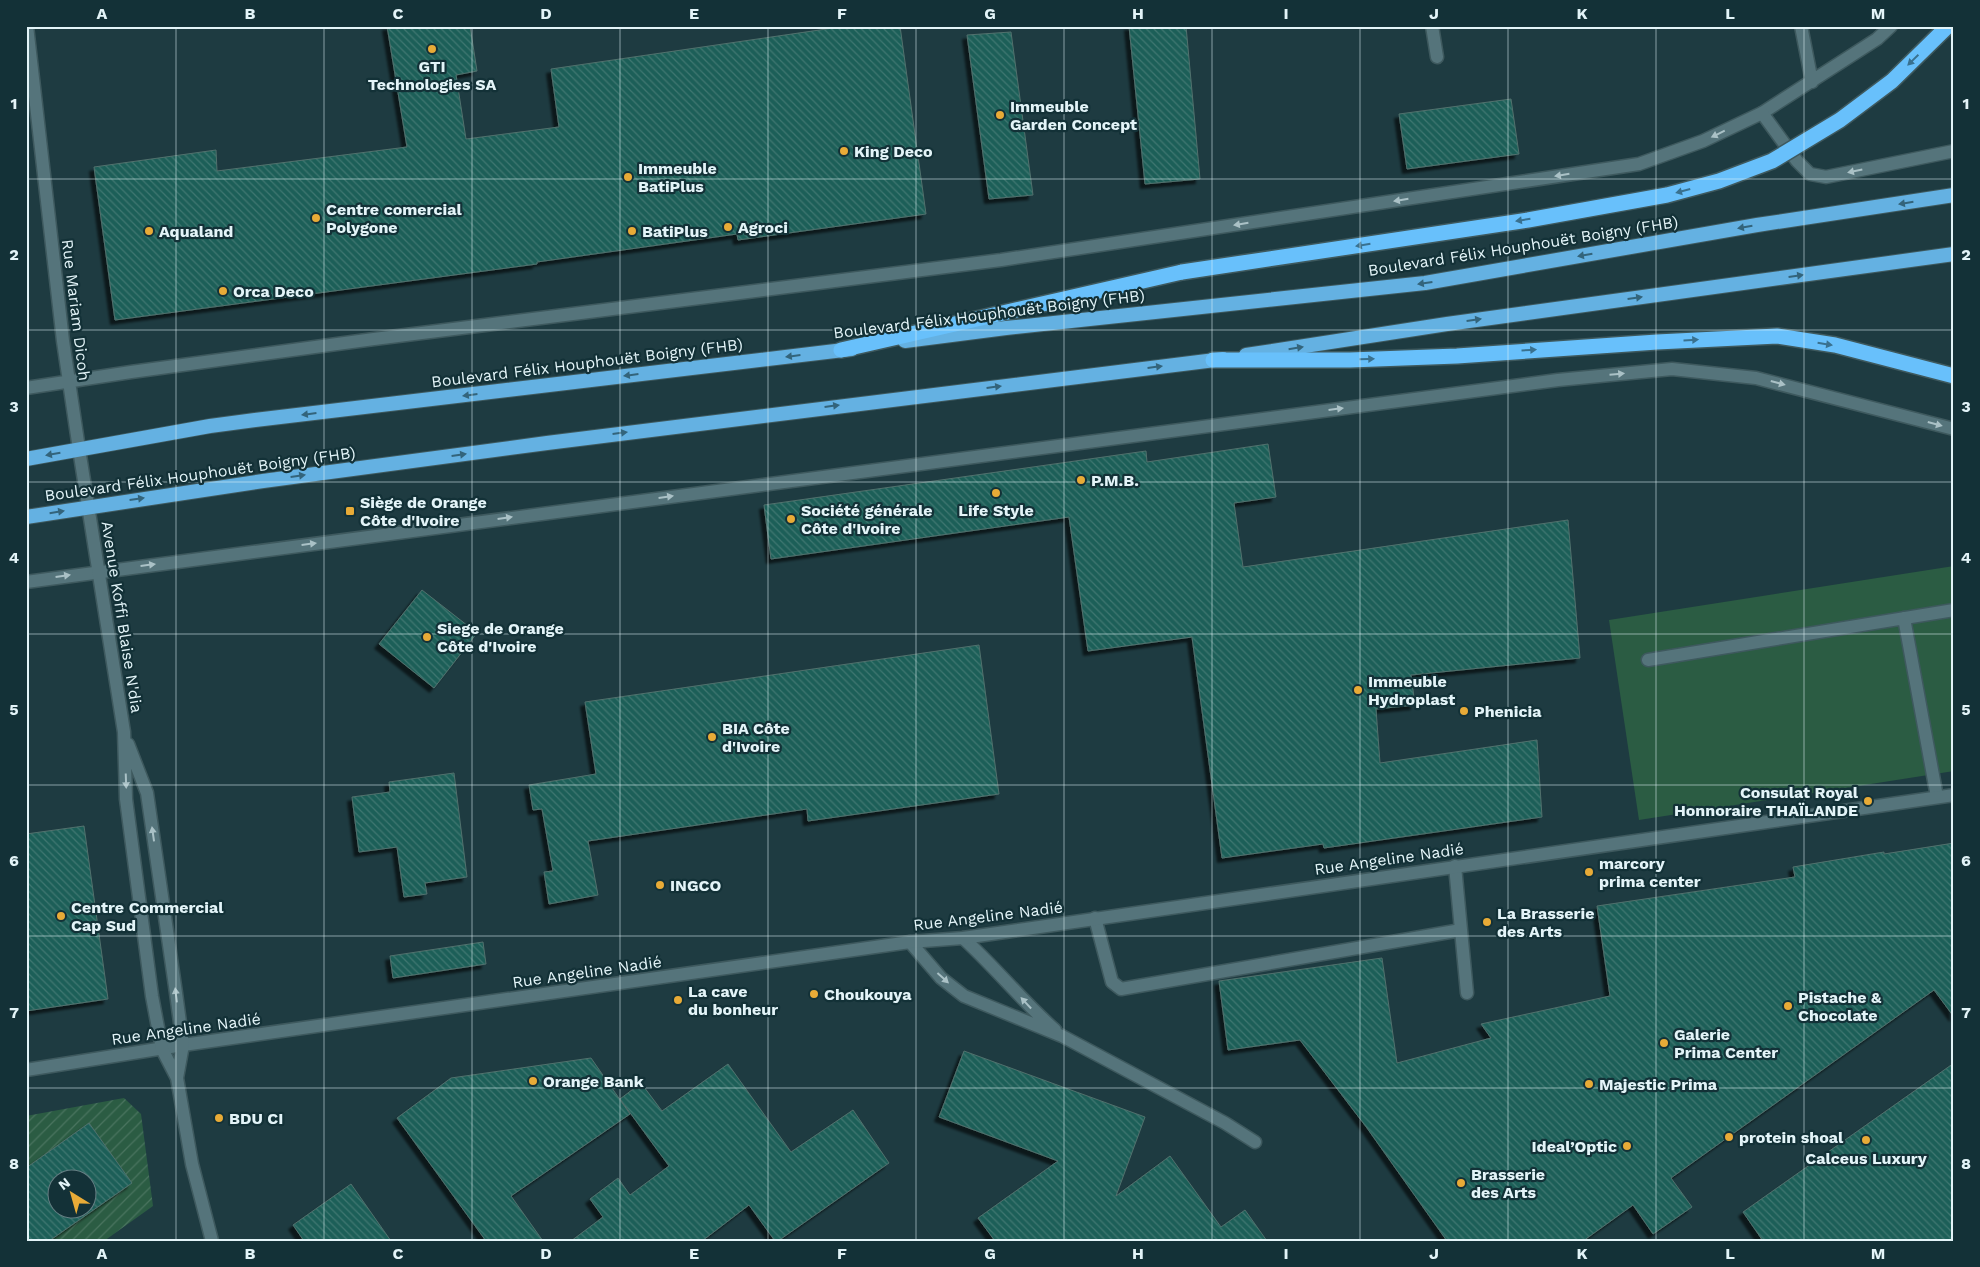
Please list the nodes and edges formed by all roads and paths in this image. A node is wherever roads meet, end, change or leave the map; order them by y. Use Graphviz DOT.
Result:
graph roads {
  1 [pos="27,26"];
  2 [pos="1432,26"];
  3 [pos="1801,26"];
  4 [pos="1891,26"];
  5 [pos="1948,26"];
  6 [pos="1437,58"];
  7 [pos="1812,82"];
  8 [pos="1762,113"];
  9 [pos="1954,151"];
  10 [pos="1954,195"];
  11 [pos="1954,254"];
  12 [pos="841,350"];
  13 [pos="1213,360"];
  14 [pos="1954,376"];
  15 [pos="68,381"];
  16 [pos="26,388"];
  17 [pos="1954,429"];
  18 [pos="79,449"];
  19 [pos="26,459"];
  20 [pos="89,506"];
  21 [pos="26,517"];
  22 [pos="99,571"];
  23 [pos="26,582"];
  24 [pos="1954,610"];
  25 [pos="1904,618"];
  26 [pos="1648,660"];
  27 [pos="124,732"];
  28 [pos="1954,795"];
  29 [pos="1937,797"];
  30 [pos="1455,866"];
  31 [pos="1095,918"];
  32 [pos="1461,930"];
  33 [pos="963,938"];
  34 [pos="910,942"];
  35 [pos="1468,993"];
  36 [pos="1062,1036"];
  37 [pos="183,1046"];
  38 [pos="162,1049"];
  39 [pos="26,1070"];
  40 [pos="177,1078"];
  41 [pos="1255,1142"];
  42 [pos="212,1241"];
  1 -- 15 [label="street, Rue Mariam Dicoh"];
  2 -- 6 [label="street"];
  3 -- 7 [label="street"];
  4 -- 7 [label="street"];
  5 -- 12 [label="highway, one-way, bridge"];
  7 -- 8 [label="street"];
  9 -- 8 [label="street, one-way"];
  8 -- 15 [label="street, one-way"];
  10 -- 12 [label="highway, Boulevard Félix Houphouët Boigny (FHB), one-way"];
  13 -- 11 [label="highway, Boulevard Félix Houphouët Boigny (FHB), one-way"];
  12 -- 18 [label="highway, Boulevard Félix Houphouët Boigny (FHB), one-way"];
  13 -- 14 [label="highway, one-way"];
  20 -- 13 [label="highway, Boulevard Félix Houphouët Boigny (FHB), one-way"];
  15 -- 16 [label="street"];
  15 -- 18 [label="street, Rue Mariam Dicoh"];
  22 -- 17 [label="street, one-way"];
  18 -- 19 [label="highway, Boulevard Félix Houphouët Boigny (FHB), one-way"];
  18 -- 20 [label="street, Rue Mariam Dicoh"];
  21 -- 20 [label="highway, Boulevard Félix Houphouët Boigny (FHB), one-way"];
  20 -- 22 [label="street, Avenue Koffi Blaise N'dia"];
  23 -- 22 [label="street, one-way"];
  22 -- 27 [label="street, Avenue Koffi Blaise N'dia"];
  24 -- 25 [label="street"];
  25 -- 26 [label="street"];
  25 -- 29 [label="street"];
  37 -- 27 [label="street, Avenue Koffi Blaise N'dia, one-way"];
  27 -- 38 [label="street, Avenue Koffi Blaise N'dia, one-way"];
  28 -- 29 [label="street, Rue Angeline Nadié"];
  29 -- 30 [label="street, Rue Angeline Nadié"];
  30 -- 31 [label="street, Rue Angeline Nadié"];
  30 -- 32 [label="street"];
  31 -- 32 [label="street"];
  31 -- 33 [label="street, Rue Angeline Nadié"];
  32 -- 35 [label="street"];
  33 -- 34 [label="street, Rue Angeline Nadié"];
  36 -- 33 [label="street, one-way"];
  34 -- 36 [label="street, one-way"];
  34 -- 37 [label="street, Rue Angeline Nadié"];
  36 -- 41 [label="street"];
  37 -- 38 [label="street, Rue Angeline Nadié"];
  37 -- 40 [label="street, Avenue Koffi Blaise N'dia"];
  38 -- 39 [label="street, Rue Angeline Nadié"];
  38 -- 40 [label="street, Avenue Koffi Blaise N'dia"];
  40 -- 42 [label="street, Avenue Koffi Blaise N'dia"];
}
